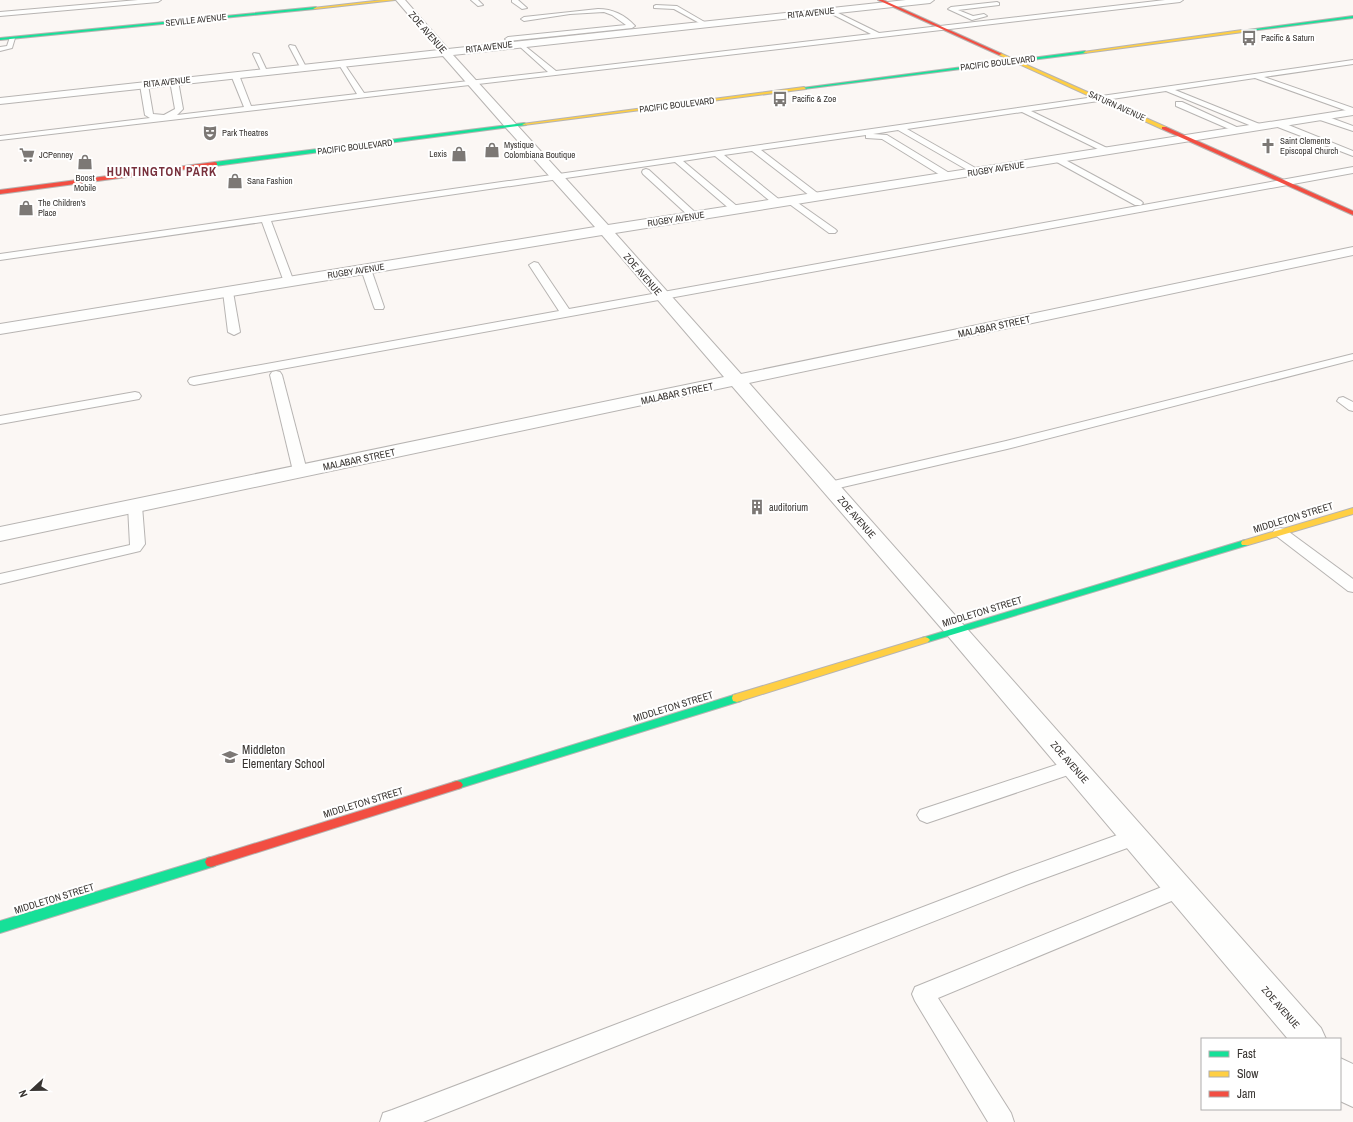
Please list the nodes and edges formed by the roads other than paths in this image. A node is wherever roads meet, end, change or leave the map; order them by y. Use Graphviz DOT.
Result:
graph roads {
  1 [pos="158,0"];
  2 [pos="393,0"];
  3 [pos="400,0"];
  4 [pos="474,0"];
  5 [pos="515,0"];
  6 [pos="880,0"];
  7 [pos="929,0"];
  8 [pos="987,0"];
  9 [pos="1180,0"];
  10 [pos="890,4"];
  11 [pos="997,4"];
  12 [pos="480,5"];
  13 [pos="656,7"];
  14 [pos="1004,7"];
  15 [pos="524,8"];
  16 [pos="830,11"];
  17 [pos="580,13"];
  18 [pos="0,14"];
  19 [pos="586,17"];
  20 [pos="1031,17"];
  21 [pos="1353,17"];
  22 [pos="558,20"];
  23 [pos="592,21"];
  24 [pos="705,24"];
  25 [pos="942,28"];
  26 [pos="606,32"];
  27 [pos="576,35"];
  28 [pos="878,35"];
  29 [pos="12,38"];
  30 [pos="546,38"];
  31 [pos="0,39"];
  32 [pos="514,42"];
  33 [pos="292,46"];
  34 [pos="0,49"];
  35 [pos="446,53"];
  36 [pos="256,54"];
  37 [pos="1017,61"];
  38 [pos="1353,62"];
  39 [pos="341,63"];
  40 [pos="303,67"];
  41 [pos="264,72"];
  42 [pos="554,73"];
  43 [pos="235,75"];
  44 [pos="1256,76"];
  45 [pos="1237,79"];
  46 [pos="174,81"];
  47 [pos="472,82"];
  48 [pos="1252,84"];
  49 [pos="144,85"];
  50 [pos="1166,89"];
  51 [pos="1148,91"];
  52 [pos="1175,92"];
  53 [pos="361,95"];
  54 [pos="1100,98"];
  55 [pos="1164,98"];
  56 [pos="0,101"];
  57 [pos="248,109"];
  58 [pos="1022,109"];
  59 [pos="1353,112"];
  60 [pos="1323,114"];
  61 [pos="1278,124"];
  62 [pos="511,127"];
  63 [pos="899,127"];
  64 [pos="1259,127"];
  65 [pos="1239,130"];
  66 [pos="1353,130"];
  67 [pos="0,138"];
  68 [pos="1189,138"];
  69 [pos="756,151"];
  70 [pos="1106,151"];
  71 [pos="716,153"];
  72 [pos="1353,154"];
  73 [pos="676,159"];
  74 [pos="1058,159"];
  75 [pos="1353,170"];
  76 [pos="646,172"];
  77 [pos="976,172"];
  78 [pos="556,176"];
  79 [pos="948,176"];
  80 [pos="1285,182"];
  81 [pos="0,192"];
  82 [pos="817,197"];
  83 [pos="784,202"];
  84 [pos="1138,203"];
  85 [pos="735,210"];
  86 [pos="1353,213"];
  87 [pos="694,216"];
  88 [pos="266,219"];
  89 [pos="605,230"];
  90 [pos="832,231"];
  91 [pos="1353,251"];
  92 [pos="0,257"];
  93 [pos="534,265"];
  94 [pos="366,269"];
  95 [pos="289,282"];
  96 [pos="228,292"];
  97 [pos="663,296"];
  98 [pos="380,307"];
  99 [pos="566,313"];
  100 [pos="0,329"];
  101 [pos="234,332"];
  102 [pos="1353,357"];
  103 [pos="276,375"];
  104 [pos="737,381"];
  105 [pos="194,382"];
  106 [pos="135,396"];
  107 [pos="0,420"];
  108 [pos="300,471"];
  109 [pos="830,486"];
  110 [pos="135,506"];
  111 [pos="1353,511"];
  112 [pos="1280,532"];
  113 [pos="0,534"];
  114 [pos="0,579"];
  115 [pos="1353,587"];
  116 [pos="956,630"];
  117 [pos="1074,766"];
  118 [pos="927,815"];
  119 [pos="1134,837"];
  120 [pos="1179,889"];
  121 [pos="0,927"];
  122 [pos="1308,1038"];
  123 [pos="1341,1076"];
  124 [pos="1353,1090"];
  125 [pos="392,1122"];
  126 [pos="1002,1122"];
  1 -- 18 [label="lane"];
  2 -- 29 [label="street, SEVILLE AVENUE"];
  3 -- 35 [label="street, ZOE AVENUE"];
  4 -- 12 [label="lane"];
  5 -- 15 [label="lane"];
  6 -- 10 [label="street, SATURN AVENUE"];
  7 -- 10 [label="street, RITA AVENUE"];
  8 -- 11 [label="lane"];
  9 -- 20 [label="lane"];
  10 -- 16 [label="street, RITA AVENUE"];
  10 -- 25 [label="street, SATURN AVENUE"];
  11 -- 14 [label="lane"];
  11 -- 20 [label="lane"];
  13 -- 24 [label="lane"];
  16 -- 24 [label="street, RITA AVENUE"];
  16 -- 28 [label="lane"];
  17 -- 19 [label="lane"];
  17 -- 22 [label="lane"];
  17 -- 26 [label="lane"];
  20 -- 25 [label="lane"];
  21 -- 37 [label="street, PACIFIC BOULEVARD"];
  22 -- 27 [label="lane"];
  22 -- 30 [label="lane"];
  23 -- 26 [label="lane"];
  24 -- 26 [label="street, RITA AVENUE"];
  25 -- 28 [label="lane"];
  25 -- 37 [label="street, SATURN AVENUE"];
  26 -- 27 [label="street, RITA AVENUE"];
  27 -- 30 [label="street, RITA AVENUE"];
  28 -- 42 [label="lane"];
  29 -- 31 [label="street, SEVILLE AVENUE"];
  29 -- 34 [label="lane"];
  30 -- 32 [label="street, RITA AVENUE"];
  32 -- 35 [label="street, RITA AVENUE"];
  32 -- 42 [label="lane"];
  33 -- 40 [label="lane"];
  35 -- 39 [label="street, RITA AVENUE"];
  35 -- 47 [label="street, ZOE AVENUE"];
  36 -- 41 [label="lane"];
  37 -- 54 [label="street, SATURN AVENUE"];
  37 -- 62 [label="street, PACIFIC BOULEVARD"];
  38 -- 44 [label="lane"];
  39 -- 40 [label="street, RITA AVENUE"];
  39 -- 53 [label="lane"];
  40 -- 41 [label="street, RITA AVENUE"];
  41 -- 43 [label="street, RITA AVENUE"];
  42 -- 47 [label="lane"];
  43 -- 46 [label="street, RITA AVENUE"];
  43 -- 57 [label="lane"];
  44 -- 45 [label="lane"];
  44 -- 59 [label="lane"];
  45 -- 48 [label="lane"];
  45 -- 50 [label="lane"];
  46 -- 49 [label="street, RITA AVENUE"];
  46 -- 49 [label="lane"];
  47 -- 53 [label="lane"];
  47 -- 62 [label="street, ZOE AVENUE"];
  49 -- 56 [label="street, RITA AVENUE"];
  50 -- 51 [label="lane"];
  50 -- 52 [label="lane"];
  51 -- 54 [label="lane"];
  51 -- 55 [label="lane"];
  52 -- 55 [label="lane"];
  52 -- 64 [label="lane"];
  53 -- 57 [label="lane"];
  54 -- 58 [label="lane"];
  54 -- 68 [label="street, SATURN AVENUE"];
  55 -- 65 [label="lane"];
  57 -- 67 [label="lane"];
  58 -- 63 [label="lane"];
  58 -- 70 [label="lane"];
  59 -- 60 [label="street, RUGBY AVENUE"];
  60 -- 61 [label="street, RUGBY AVENUE"];
  60 -- 66 [label="lane"];
  61 -- 64 [label="street, RUGBY AVENUE"];
  61 -- 72 [label="lane"];
  62 -- 78 [label="street, ZOE AVENUE"];
  62 -- 81 [label="street, PACIFIC BOULEVARD"];
  63 -- 69 [label="lane"];
  63 -- 77 [label="lane"];
  64 -- 65 [label="street, RUGBY AVENUE"];
  65 -- 68 [label="street, RUGBY AVENUE"];
  68 -- 70 [label="street, RUGBY AVENUE"];
  68 -- 80 [label="street, SATURN AVENUE"];
  69 -- 71 [label="lane"];
  69 -- 79 [label="lane"];
  69 -- 82 [label="lane"];
  70 -- 74 [label="street, RUGBY AVENUE"];
  71 -- 73 [label="lane"];
  71 -- 83 [label="lane"];
  73 -- 78 [label="lane"];
  73 -- 85 [label="lane"];
  74 -- 77 [label="street, RUGBY AVENUE"];
  74 -- 84 [label="lane"];
  75 -- 80 [label="lane"];
  76 -- 87 [label="lane"];
  77 -- 79 [label="street, RUGBY AVENUE"];
  78 -- 88 [label="lane"];
  78 -- 89 [label="street, ZOE AVENUE"];
  79 -- 82 [label="street, RUGBY AVENUE"];
  80 -- 86 [label="street, SATURN AVENUE"];
  80 -- 97 [label="lane"];
  82 -- 83 [label="street, RUGBY AVENUE"];
  83 -- 85 [label="street, RUGBY AVENUE"];
  83 -- 90 [label="lane"];
  85 -- 87 [label="street, RUGBY AVENUE"];
  87 -- 89 [label="street, RUGBY AVENUE"];
  88 -- 92 [label="lane"];
  88 -- 95 [label="lane"];
  89 -- 94 [label="street, RUGBY AVENUE"];
  89 -- 97 [label="street, ZOE AVENUE"];
  91 -- 104 [label="street, MALABAR STREET"];
  93 -- 99 [label="lane"];
  94 -- 95 [label="street, RUGBY AVENUE"];
  94 -- 98 [label="lane"];
  95 -- 96 [label="street, RUGBY AVENUE"];
  96 -- 100 [label="street, RUGBY AVENUE"];
  96 -- 101 [label="lane"];
  97 -- 99 [label="lane"];
  97 -- 104 [label="street, ZOE AVENUE"];
  99 -- 105 [label="lane"];
  102 -- 109 [label="lane"];
  103 -- 108 [label="lane"];
  104 -- 108 [label="street, MALABAR STREET"];
  104 -- 109 [label="street, ZOE AVENUE"];
  106 -- 107 [label="lane"];
  108 -- 110 [label="street, MALABAR STREET"];
  109 -- 116 [label="street, ZOE AVENUE"];
  110 -- 113 [label="street, MALABAR STREET"];
  110 -- 114 [label="lane"];
  111 -- 112 [label="street, MIDDLETON STREET"];
  112 -- 115 [label="lane"];
  112 -- 116 [label="street, MIDDLETON STREET"];
  116 -- 117 [label="street, ZOE AVENUE"];
  116 -- 121 [label="street, MIDDLETON STREET"];
  117 -- 118 [label="lane"];
  117 -- 119 [label="street, ZOE AVENUE"];
  119 -- 120 [label="street, ZOE AVENUE"];
  119 -- 125 [label="lane"];
  120 -- 122 [label="street, ZOE AVENUE"];
  120 -- 126 [label="lane"];
  123 -- 124 [label="street"];
}
